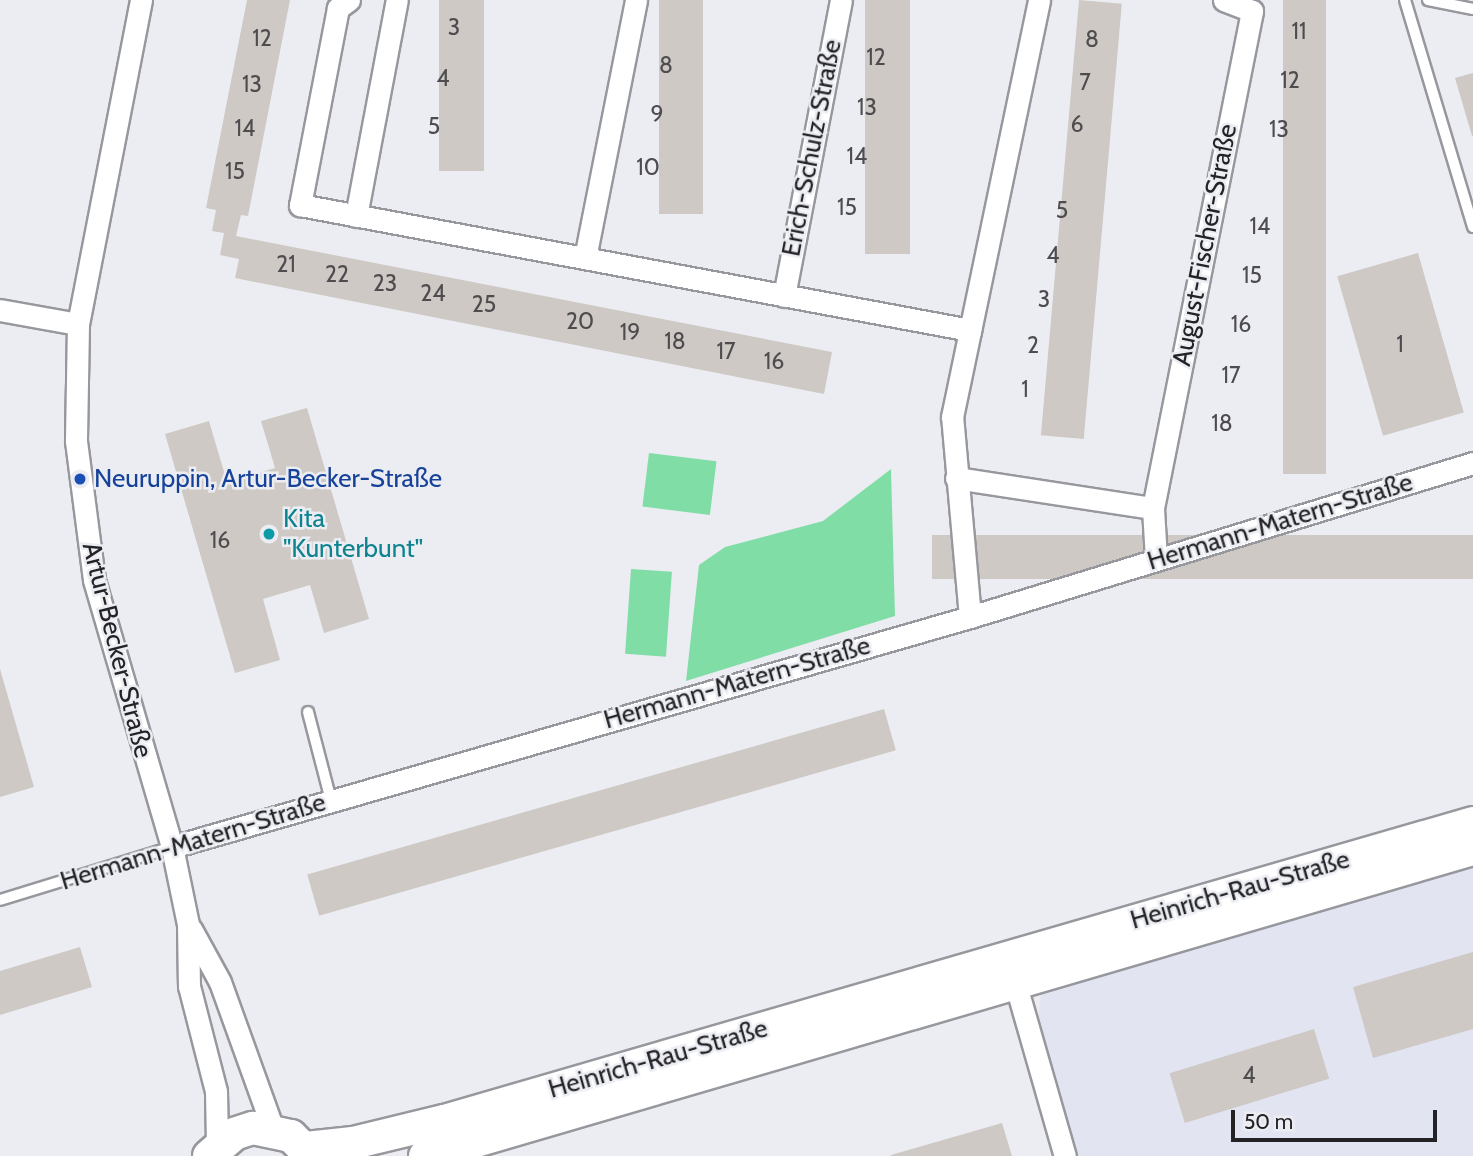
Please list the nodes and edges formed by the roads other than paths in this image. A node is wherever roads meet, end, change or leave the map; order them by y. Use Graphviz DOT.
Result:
graph roads {
  1 [pos="141,0"];
  2 [pos="349,0"];
  3 [pos="397,0"];
  4 [pos="636,0"];
  5 [pos="841,0"];
  6 [pos="1039,0"];
  7 [pos="1224,0"];
  8 [pos="1405,0"];
  9 [pos="1428,0"];
  10 [pos="1473,9"];
  11 [pos="356,216"];
  12 [pos="1473,227"];
  13 [pos="585,258"];
  14 [pos="784,296"];
  15 [pos="0,310"];
  16 [pos="78,324"];
  17 [pos="970,330"];
  18 [pos="1473,463"];
  19 [pos="956,478"];
  20 [pos="1153,508"];
  21 [pos="1156,559"];
  22 [pos="970,617"];
  23 [pos="308,712"];
  24 [pos="331,800"];
  25 [pos="1473,823"];
  26 [pos="172,848"];
  27 [pos="1473,849"];
  28 [pos="0,900"];
  29 [pos="188,924"];
  30 [pos="1011,971"];
  31 [pos="273,1129"];
  32 [pos="213,1151"];
  33 [pos="309,1152"];
  34 [pos="425,1156"];
  35 [pos="1065,1156"];
  1 -- 16 [label="street, Artur-Becker-Straße"];
  2 -- 11 [label="street"];
  3 -- 11 [label="street"];
  4 -- 13 [label="street"];
  5 -- 14 [label="street, Erich-Schulz-Straße"];
  6 -- 17 [label="street"];
  7 -- 20 [label="street, August-Fischer-Straße"];
  8 -- 12 [label="lane"];
  9 -- 10 [label="lane"];
  11 -- 13 [label="street"];
  13 -- 14 [label="street"];
  14 -- 17 [label="street"];
  15 -- 16 [label="street"];
  16 -- 26 [label="street, Artur-Becker-Straße"];
  17 -- 19 [label="street"];
  18 -- 21 [label="street, Hermann-Matern-Straße"];
  19 -- 20 [label="street"];
  19 -- 22 [label="street"];
  20 -- 21 [label="street, August-Fischer-Straße"];
  21 -- 22 [label="street, Hermann-Matern-Straße"];
  22 -- 24 [label="street, Hermann-Matern-Straße"];
  23 -- 24 [label="lane"];
  24 -- 26 [label="street, Hermann-Matern-Straße"];
  25 -- 30 [label="main road, Heinrich-Rau-Straße"];
  26 -- 28 [label="lane, Hermann-Matern-Straße"];
  26 -- 29 [label="street, Artur-Becker-Straße"];
  27 -- 30 [label="main road, Heinrich-Rau-Straße"];
  29 -- 31 [label="street, Artur-Becker-Straße"];
  29 -- 32 [label="street, Artur-Becker-Straße"];
  30 -- 33 [label="main road, Heinrich-Rau-Straße"];
  30 -- 34 [label="main road, Heinrich-Rau-Straße"];
  30 -- 35 [label="street"];
  31 -- 32 [label="main road"];
  31 -- 33 [label="main road"];
}
